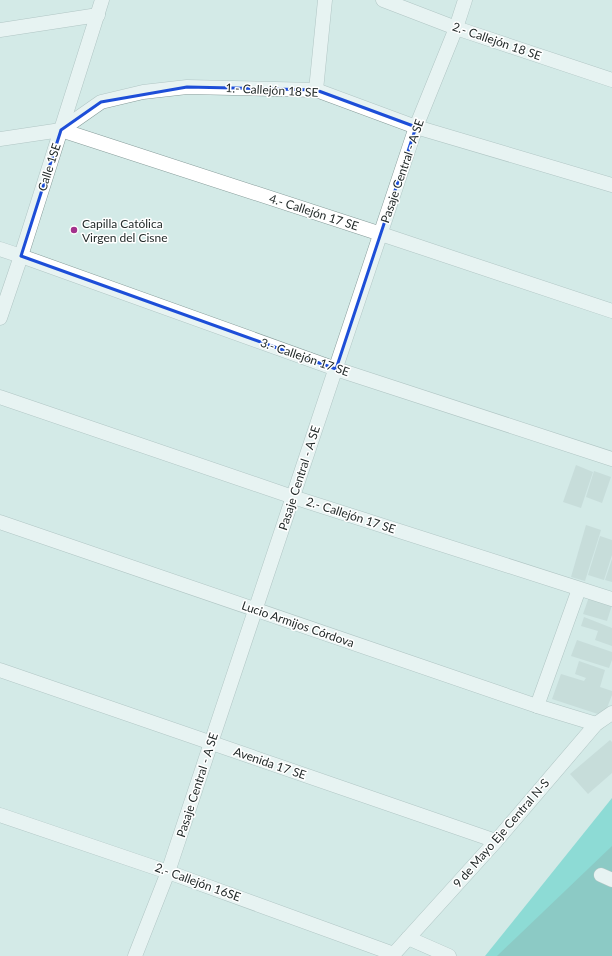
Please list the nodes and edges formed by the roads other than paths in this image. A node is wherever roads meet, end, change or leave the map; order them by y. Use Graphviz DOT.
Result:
graph roads {
  1 [pos="102,0"];
  2 [pos="325,0"];
  3 [pos="383,0"];
  4 [pos="464,0"];
  5 [pos="98,15"];
  6 [pos="456,28"];
  7 [pos="0,30"];
  8 [pos="612,80"];
  9 [pos="316,90"];
  10 [pos="416,127"];
  11 [pos="61,130"];
  12 [pos="0,139"];
  13 [pos="612,185"];
  14 [pos="381,234"];
  15 [pos="0,249"];
  16 [pos="21,256"];
  17 [pos="612,311"];
  18 [pos="0,318"];
  19 [pos="336,369"];
  20 [pos="0,397"];
  21 [pos="612,459"];
  22 [pos="293,497"];
  23 [pos="0,522"];
  24 [pos="579,589"];
  25 [pos="612,599"];
  26 [pos="256,609"];
  27 [pos="0,670"];
  28 [pos="537,706"];
  29 [pos="612,713"];
  30 [pos="596,724"];
  31 [pos="211,743"];
  32 [pos="0,815"];
  33 [pos="496,841"];
  34 [pos="168,872"];
  35 [pos="408,938"];
  36 [pos="393,955"];
  37 [pos="135,956"];
  38 [pos="449,956"];
  1 -- 5 [label="street, Calle 1SE"];
  2 -- 9 [label="street"];
  3 -- 6 [label="street, 2.- Callejón 18 SE"];
  4 -- 6 [label="street, Pasaje Central - A SE"];
  5 -- 7 [label="street"];
  5 -- 11 [label="street, Calle 1SE"];
  6 -- 8 [label="street, 2.- Callejón 18 SE"];
  6 -- 10 [label="street, Pasaje Central - A SE"];
  9 -- 10 [label="street, 1.- Callejón 18 SE"];
  9 -- 11 [label="street, 1.- Callejón 18 SE"];
  10 -- 13 [label="street, 1.- Callejón 18 SE"];
  10 -- 14 [label="street, Pasaje Central - A SE"];
  11 -- 12 [label="street, 1.- Callejón 18 SE"];
  11 -- 14 [label="street, 4.- Callejón 17 SE"];
  11 -- 16 [label="street, Calle 1SE"];
  14 -- 17 [label="street, 4.- Callejón 17 SE"];
  14 -- 19 [label="street, Pasaje Central - A SE"];
  15 -- 16 [label="street, 3.- Callejón 17 SE"];
  16 -- 18 [label="street, Calle 1SE"];
  16 -- 19 [label="street, 3.- Callejón 17 SE"];
  19 -- 21 [label="street, 3.- Callejón 17 SE"];
  19 -- 22 [label="street, Pasaje Central - A SE"];
  20 -- 22 [label="street, 2.- Callejón 17 SE"];
  22 -- 24 [label="street, 2.- Callejón 17 SE"];
  22 -- 26 [label="street, Pasaje Central - A SE"];
  23 -- 26 [label="street, Lucio Armijos Córdova"];
  24 -- 25 [label="street, 2.- Callejón 17 SE"];
  24 -- 28 [label="street"];
  26 -- 28 [label="street, Lucio Armijos Córdova"];
  26 -- 31 [label="street, Pasaje Central - A SE"];
  27 -- 31 [label="street, Avenida 17 SE"];
  28 -- 30 [label="street, Lucio Armijos Córdova"];
  29 -- 30 [label="street, 9 de Mayo Eje Central N-S"];
  30 -- 33 [label="street, 9 de Mayo Eje Central N-S"];
  31 -- 33 [label="street, Avenida 17 SE"];
  31 -- 34 [label="street, Pasaje Central - A SE"];
  32 -- 34 [label="street, 2.- Callejón 16SE"];
  33 -- 35 [label="street, 9 de Mayo Eje Central N-S"];
  34 -- 36 [label="street, 2.- Callejón 16SE"];
  34 -- 37 [label="street, Pasaje Central - A SE"];
  35 -- 36 [label="street, 9 de Mayo Eje Central N-S"];
  35 -- 38 [label="street"];
}
